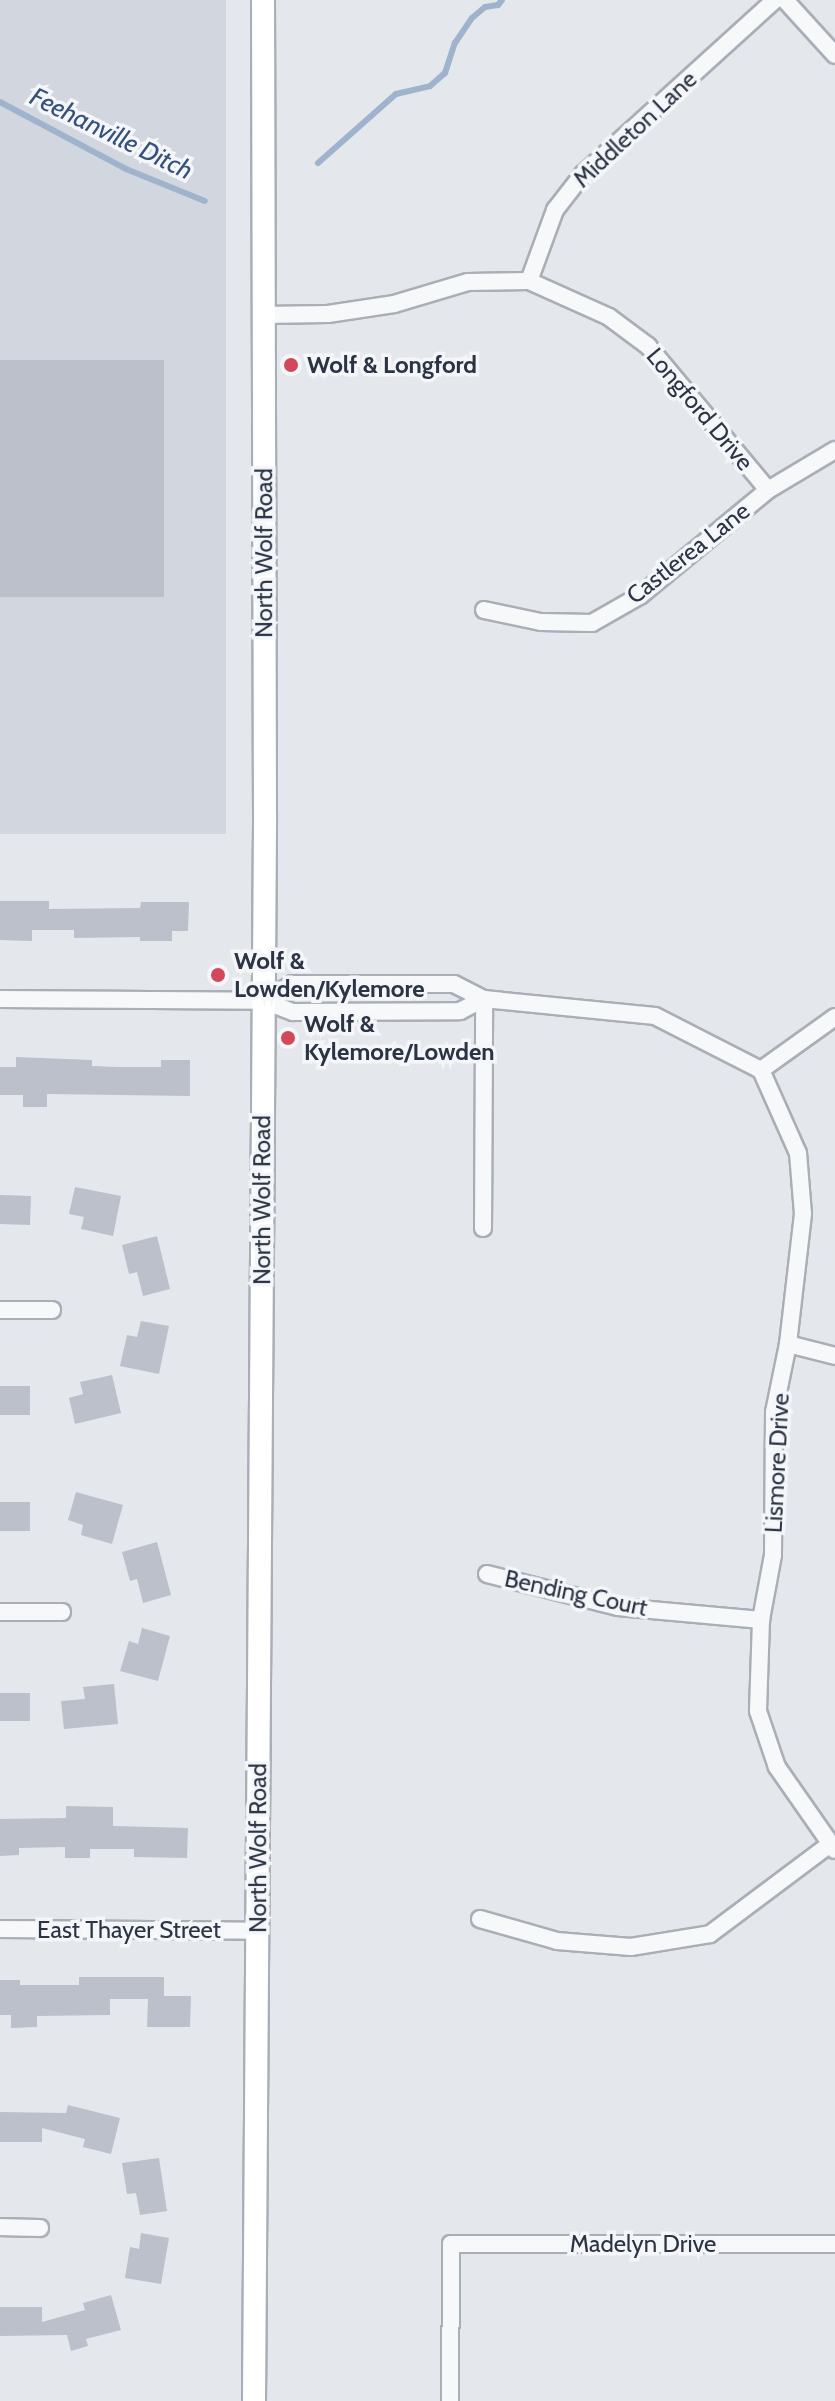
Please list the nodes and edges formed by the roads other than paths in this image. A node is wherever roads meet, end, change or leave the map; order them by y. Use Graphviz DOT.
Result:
graph roads {
  1 [pos="263,0"];
  2 [pos="775,0"];
  3 [pos="785,0"];
  4 [pos="835,55"];
  5 [pos="529,281"];
  6 [pos="262,315"];
  7 [pos="835,450"];
  8 [pos="768,490"];
  9 [pos="484,610"];
  10 [pos="0,999"];
  11 [pos="484,999"];
  12 [pos="264,1001"];
  13 [pos="835,1017"];
  14 [pos="761,1070"];
  15 [pos="483,1228"];
  16 [pos="0,1310"];
  17 [pos="52,1310"];
  18 [pos="788,1344"];
  19 [pos="835,1356"];
  20 [pos="487,1574"];
  21 [pos="0,1612"];
  22 [pos="62,1612"];
  23 [pos="761,1620"];
  24 [pos="832,1848"];
  25 [pos="480,1919"];
  26 [pos="0,1929"];
  27 [pos="258,1931"];
  28 [pos="0,2227"];
  29 [pos="40,2228"];
  30 [pos="835,2244"];
  31 [pos="254,2401"];
  32 [pos="450,2401"];
  1 -- 6 [label="main road, North Wolf Road"];
  2 -- 5 [label="street, Middleton Lane"];
  3 -- 4 [label="street"];
  5 -- 6 [label="street, Longford Drive"];
  5 -- 8 [label="street, Longford Drive"];
  6 -- 12 [label="main road, North Wolf Road"];
  7 -- 8 [label="street, Castlerea Lane"];
  8 -- 9 [label="street, Castlerea Lane"];
  10 -- 12 [label="street"];
  11 -- 12 [label="street"];
  11 -- 12 [label="street"];
  11 -- 14 [label="street"];
  11 -- 15 [label="street"];
  12 -- 27 [label="main road, North Wolf Road"];
  13 -- 14 [label="street"];
  14 -- 18 [label="street, Lismore Drive"];
  16 -- 17 [label="street"];
  18 -- 19 [label="street"];
  18 -- 23 [label="street, Lismore Drive"];
  20 -- 23 [label="street, Bending Court"];
  21 -- 22 [label="street"];
  23 -- 24 [label="street, Lismore Drive"];
  24 -- 25 [label="street"];
  26 -- 27 [label="street, East Thayer Street"];
  27 -- 31 [label="main road, North Wolf Road"];
  28 -- 29 [label="street"];
  30 -- 32 [label="street, Madelyn Drive"];
}
